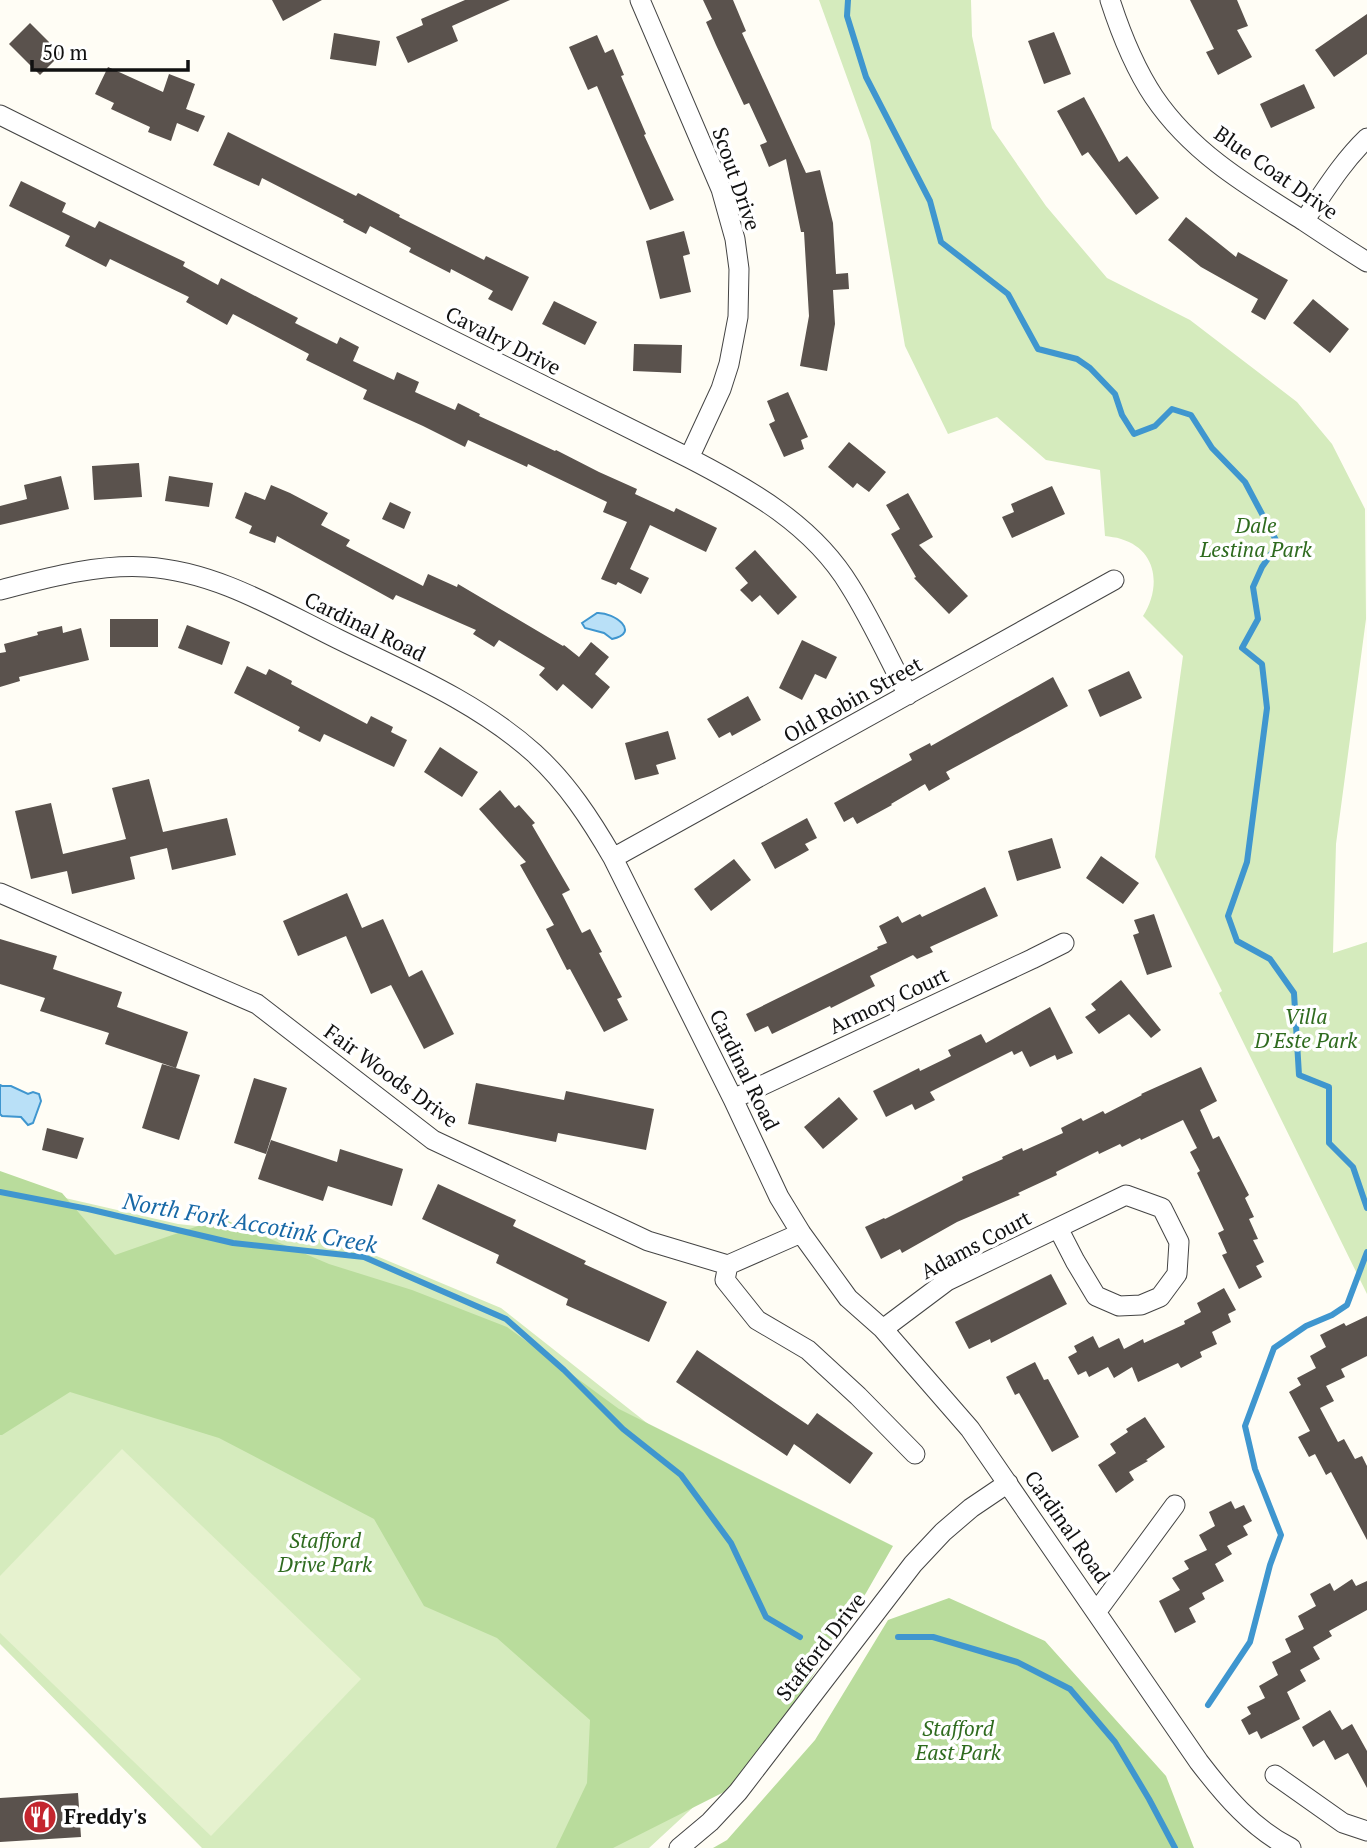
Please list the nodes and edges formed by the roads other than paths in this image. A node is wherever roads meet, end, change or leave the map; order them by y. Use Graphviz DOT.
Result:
graph roads {
  1 [pos="640,0"];
  2 [pos="1110,0"];
  3 [pos="0,115"];
  4 [pos="1367,138"];
  5 [pos="1304,221"];
  6 [pos="1367,262"];
  7 [pos="689,458"];
  8 [pos="1114,580"];
  9 [pos="0,590"];
  10 [pos="908,695"];
  11 [pos="613,858"];
  12 [pos="0,892"];
  13 [pos="1064,943"];
  14 [pos="733,1099"];
  15 [pos="1058,1228"];
  16 [pos="801,1233"];
  17 [pos="729,1265"];
  18 [pos="883,1329"];
  19 [pos="915,1454"];
  20 [pos="1008,1483"];
  21 [pos="1175,1505"];
  22 [pos="1097,1611"];
  23 [pos="1275,1775"];
  24 [pos="1367,1831"];
  25 [pos="679,1848"];
  26 [pos="1291,1848"];
  1 -- 7 [label="street, Scout Drive"];
  2 -- 5 [label="street, Blue Coat Drive"];
  3 -- 7 [label="street, Cavalry Drive"];
  4 -- 5 [label="street"];
  5 -- 6 [label="street, Blue Coat Drive"];
  7 -- 10 [label="street, Cavalry Drive"];
  8 -- 10 [label="street, Old Robin Street"];
  9 -- 11 [label="street, Cardinal Road"];
  10 -- 11 [label="street, Old Robin Street"];
  11 -- 14 [label="street, Cardinal Road"];
  12 -- 17 [label="street, Fair Woods Drive"];
  13 -- 14 [label="street, Armory Court"];
  14 -- 16 [label="street, Cardinal Road"];
  15 -- 15 [label="street, Adams Court"];
  15 -- 18 [label="street, Adams Court"];
  16 -- 17 [label="street"];
  16 -- 18 [label="street, Cardinal Road"];
  17 -- 19 [label="street"];
  18 -- 20 [label="street, Cardinal Road"];
  20 -- 22 [label="street, Cardinal Road"];
  20 -- 25 [label="street, Stafford Drive"];
  21 -- 22 [label="street"];
  22 -- 26 [label="street, Cardinal Road"];
  23 -- 24 [label="street"];
}
